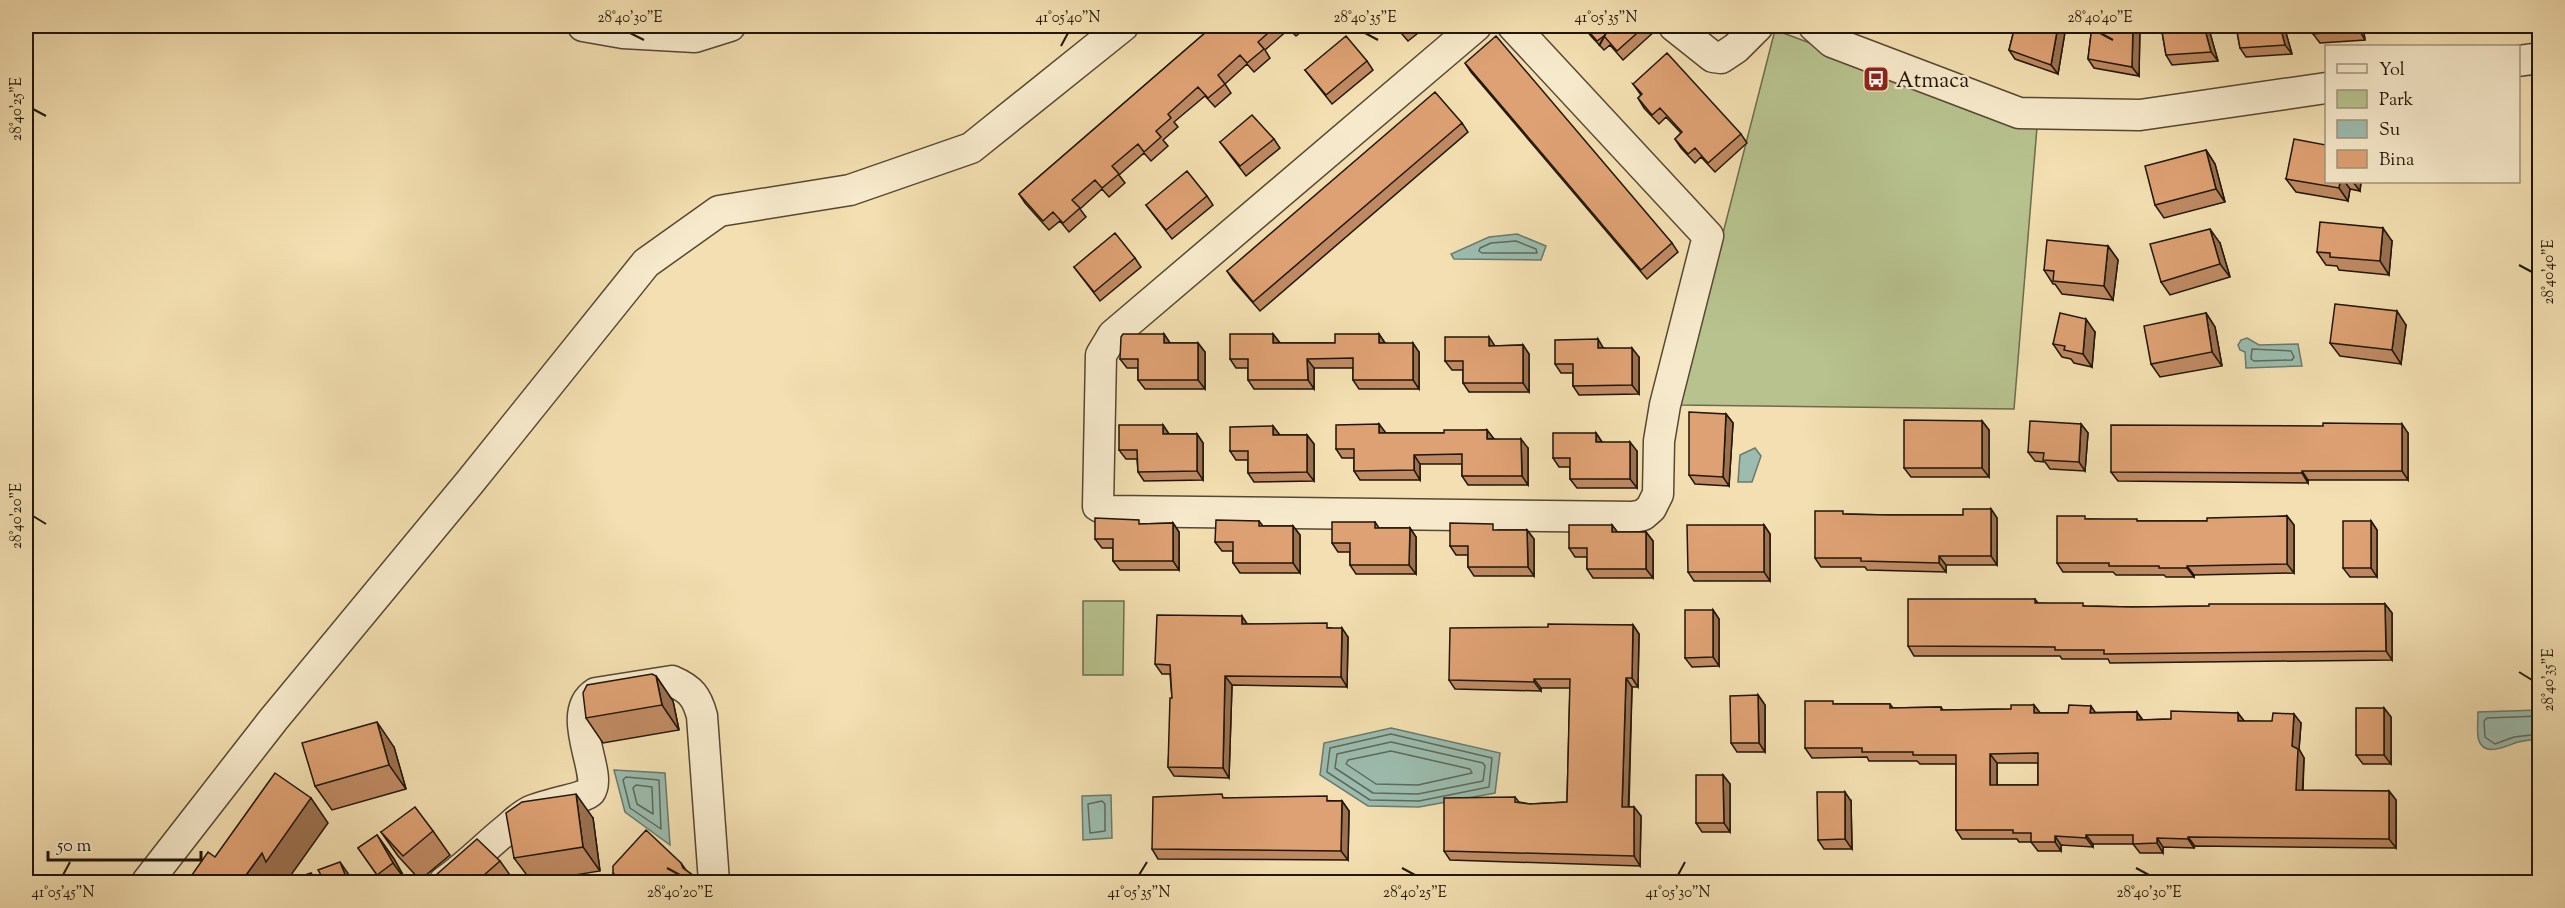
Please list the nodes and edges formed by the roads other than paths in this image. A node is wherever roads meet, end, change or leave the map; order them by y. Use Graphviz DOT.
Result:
graph roads {
  1 [pos="583,26"];
  2 [pos="730,26"];
  3 [pos="1123,26"];
  4 [pos="1476,26"];
  5 [pos="1513,26"];
  6 [pos="1674,26"];
  7 [pos="1758,26"];
  8 [pos="1814,26"];
  9 [pos="2540,58"];
  10 [pos="2520,61"];
  11 [pos="2325,88"];
  12 [pos="147,882"];
  13 [pos="444,882"];
  14 [pos="714,882"];
  1 -- 2 [label="street"];
  3 -- 12 [label="street"];
  4 -- 5 [label="street"];
  6 -- 7 [label="street"];
  8 -- 11 [label="street"];
  9 -- 10 [label="street"];
  13 -- 14 [label="street"];
}
